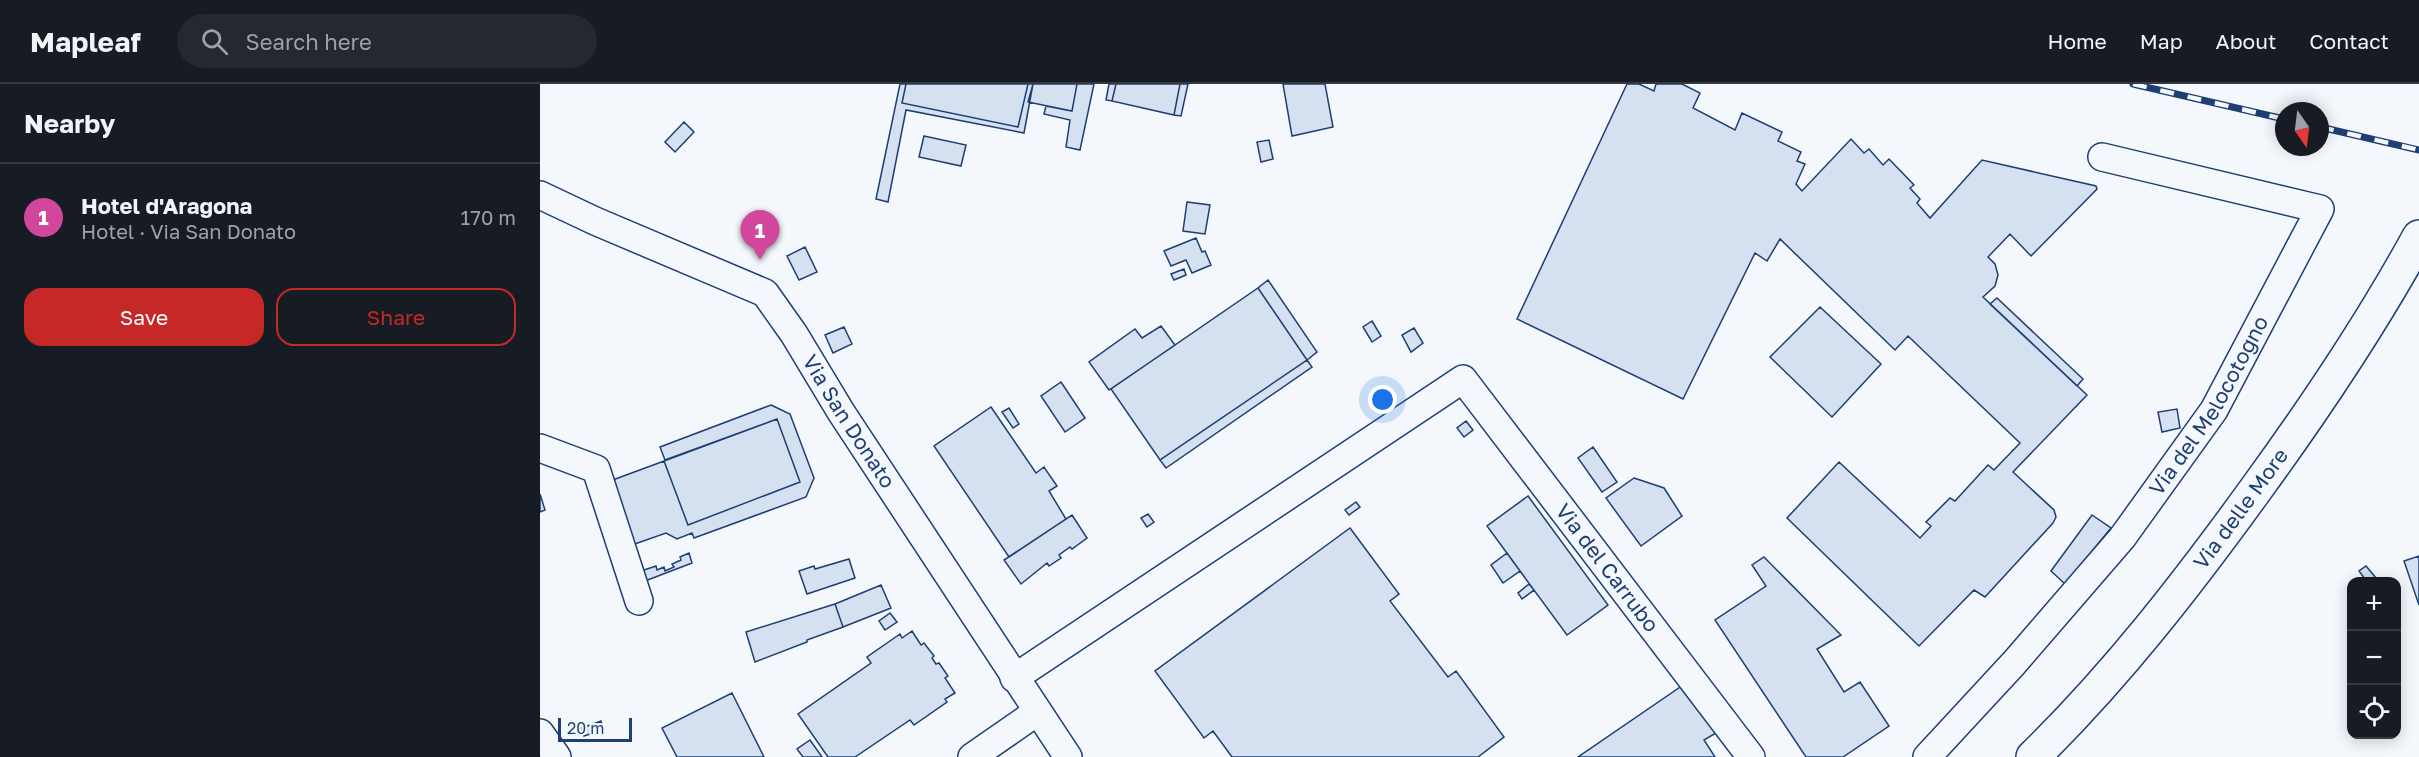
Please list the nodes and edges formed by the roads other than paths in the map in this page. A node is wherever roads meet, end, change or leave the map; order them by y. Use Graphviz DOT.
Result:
graph roads {
  1 [pos="2102,157"];
  2 [pos="540,195"];
  3 [pos="2419,237"];
  4 [pos="540,448"];
  5 [pos="639,601"];
  6 [pos="1014,678"];
  7 [pos="1037,712"];
  8 [pos="540,733"];
  9 [pos="558,757"];
  10 [pos="972,757"];
  11 [pos="1068,757"];
  12 [pos="1751,757"];
  13 [pos="1927,757"];
  14 [pos="2033,757"];
  1 -- 13 [label="street, Via del Melocotogno"];
  2 -- 6 [label="street, Via San Donato"];
  3 -- 14 [label="main road, Via delle More"];
  4 -- 5 [label="street"];
  6 -- 7 [label="street, Via San Donato"];
  6 -- 12 [label="street, Via del Carrubo"];
  7 -- 10 [label="street"];
  7 -- 11 [label="street, Via San Donato"];
  8 -- 9 [label="street"];
}
